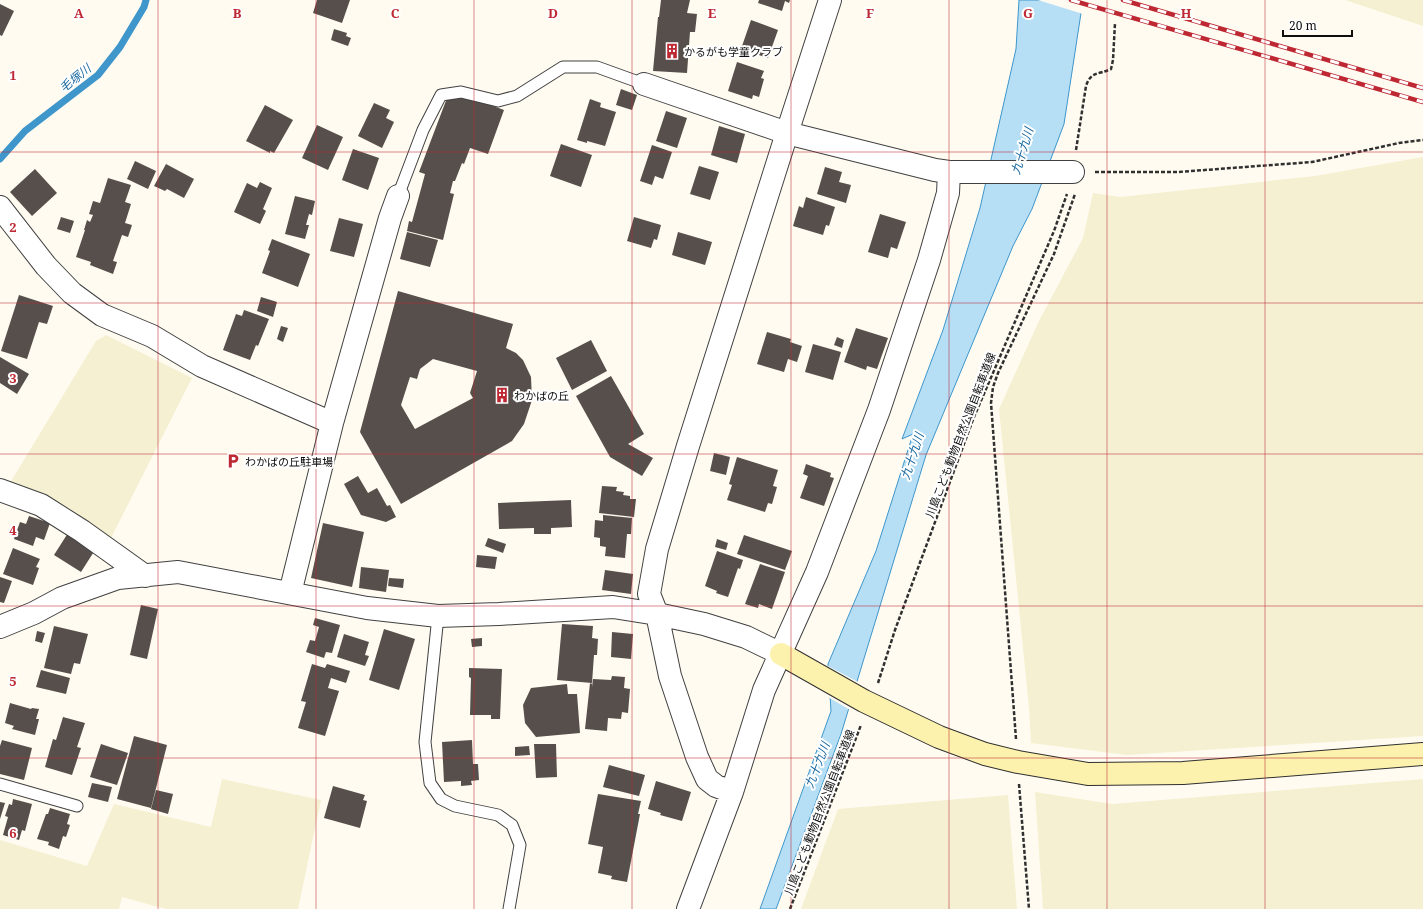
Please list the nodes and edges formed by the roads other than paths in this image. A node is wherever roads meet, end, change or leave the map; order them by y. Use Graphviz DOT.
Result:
graph roads {
  1 [pos="830,0"];
  2 [pos="644,84"];
  3 [pos="786,133"];
  4 [pos="1071,165"];
  5 [pos="954,172"];
  6 [pos="398,196"];
  7 [pos="0,206"];
  8 [pos="332,423"];
  9 [pos="0,490"];
  10 [pos="145,576"];
  11 [pos="290,593"];
  12 [pos="657,614"];
  13 [pos="438,616"];
  14 [pos="0,627"];
  15 [pos="784,656"];
  16 [pos="1423,754"];
  17 [pos="0,784"];
  18 [pos="732,792"];
  19 [pos="77,806"];
  20 [pos="509,909"];
  21 [pos="688,909"];
  1 -- 3 [label="street"];
  2 -- 3 [label="street"];
  2 -- 6 [label="lane"];
  3 -- 5 [label="street"];
  3 -- 12 [label="street"];
  4 -- 5 [label="street"];
  5 -- 15 [label="street"];
  6 -- 8 [label="street"];
  7 -- 8 [label="street"];
  8 -- 11 [label="street"];
  9 -- 10 [label="street"];
  10 -- 11 [label="street"];
  10 -- 14 [label="street"];
  11 -- 13 [label="street"];
  12 -- 13 [label="street"];
  12 -- 15 [label="street"];
  12 -- 18 [label="street"];
  13 -- 20 [label="lane"];
  15 -- 16 [label="street"];
  15 -- 18 [label="street"];
  17 -- 19 [label="lane"];
  18 -- 21 [label="street"];
}
